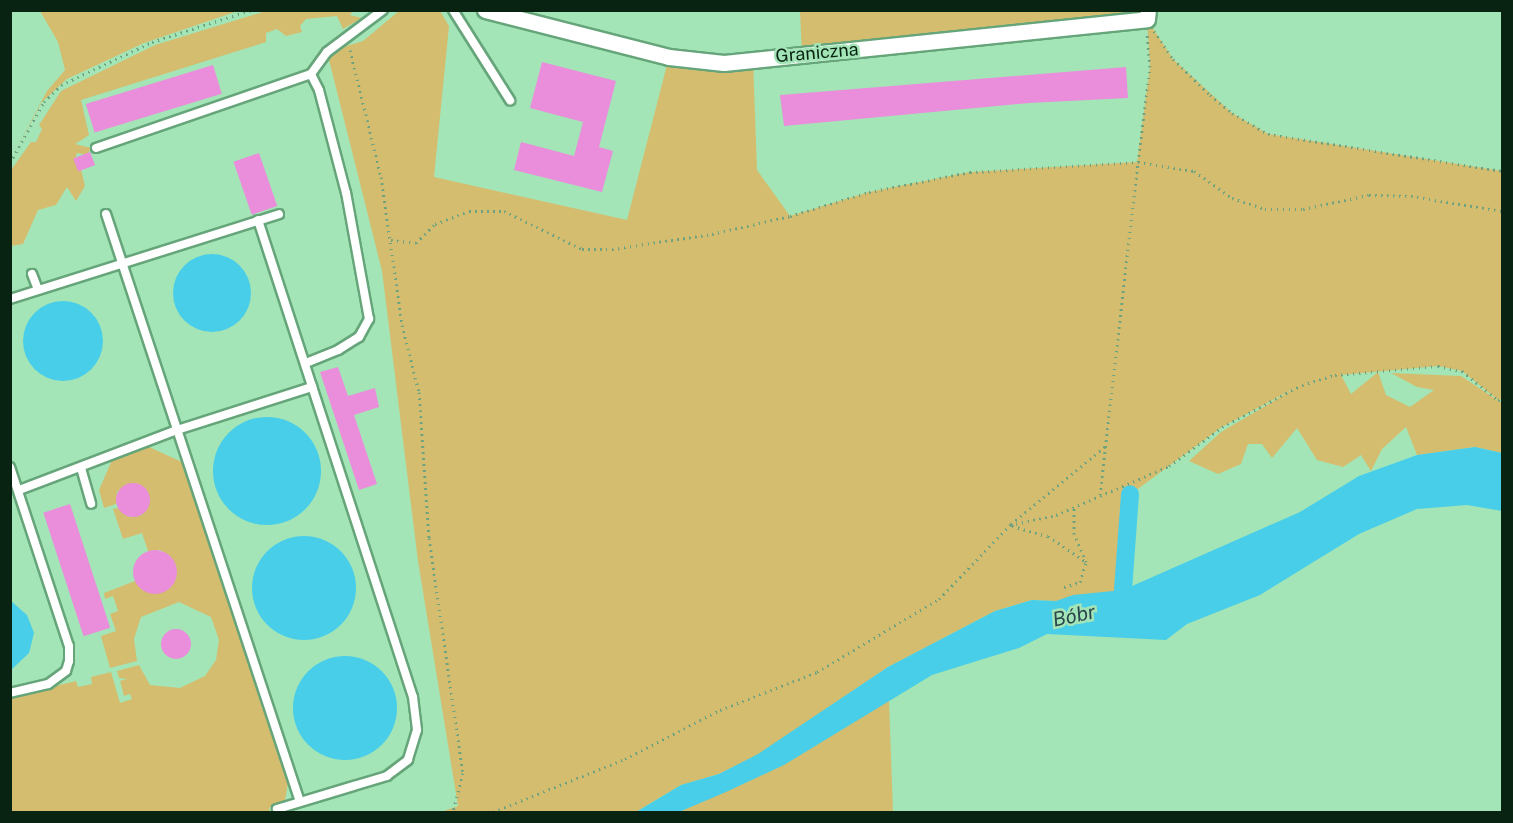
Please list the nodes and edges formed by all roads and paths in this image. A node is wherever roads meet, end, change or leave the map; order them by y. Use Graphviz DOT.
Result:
graph roads {
  1 [pos="251,10"];
  2 [pos="383,10"];
  3 [pos="453,10"];
  4 [pos="485,10"];
  5 [pos="1147,15"];
  6 [pos="346,35"];
  7 [pos="311,74"];
  8 [pos="510,100"];
  9 [pos="96,148"];
  10 [pos="1138,162"];
  11 [pos="10,163"];
  12 [pos="1503,171"];
  13 [pos="1503,211"];
  14 [pos="106,214"];
  15 [pos="279,214"];
  16 [pos="258,220"];
  17 [pos="391,240"];
  18 [pos="121,264"];
  19 [pos="32,274"];
  20 [pos="38,290"];
  21 [pos="10,300"];
  22 [pos="306,363"];
  23 [pos="312,387"];
  24 [pos="1503,399"];
  25 [pos="177,430"];
  26 [pos="1108,444"];
  27 [pos="10,468"];
  28 [pos="81,468"];
  29 [pos="19,490"];
  30 [pos="1100,495"];
  31 [pos="91,504"];
  32 [pos="1074,507"];
  33 [pos="1010,525"];
  34 [pos="1086,562"];
  35 [pos="1064,586"];
  36 [pos="10,693"];
  37 [pos="300,802"];
  38 [pos="277,809"];
  39 [pos="453,813"];
  40 [pos="493,813"];
  1 -- 11 [label="path"];
  2 -- 6 [label="lane"];
  3 -- 8 [label="lane"];
  4 -- 5 [label="street, Graniczna"];
  5 -- 10 [label="path"];
  5 -- 12 [label="path"];
  6 -- 7 [label="lane"];
  6 -- 17 [label="path"];
  7 -- 9 [label="lane"];
  7 -- 22 [label="lane"];
  10 -- 13 [label="path"];
  10 -- 17 [label="path"];
  10 -- 26 [label="path"];
  14 -- 18 [label="lane"];
  15 -- 16 [label="lane"];
  16 -- 18 [label="lane"];
  16 -- 22 [label="lane"];
  17 -- 39 [label="path"];
  18 -- 20 [label="lane"];
  18 -- 25 [label="lane"];
  19 -- 20 [label="lane"];
  20 -- 21 [label="lane"];
  22 -- 23 [label="lane"];
  23 -- 25 [label="lane"];
  23 -- 37 [label="lane"];
  24 -- 30 [label="path"];
  25 -- 28 [label="lane"];
  25 -- 37 [label="lane"];
  26 -- 30 [label="path"];
  26 -- 33 [label="path"];
  27 -- 29 [label="lane"];
  28 -- 29 [label="lane"];
  28 -- 31 [label="lane"];
  29 -- 36 [label="lane"];
  30 -- 32 [label="path"];
  32 -- 33 [label="path"];
  32 -- 34 [label="path"];
  33 -- 34 [label="path"];
  33 -- 40 [label="path"];
  34 -- 35 [label="path"];
  37 -- 38 [label="lane"];
}
